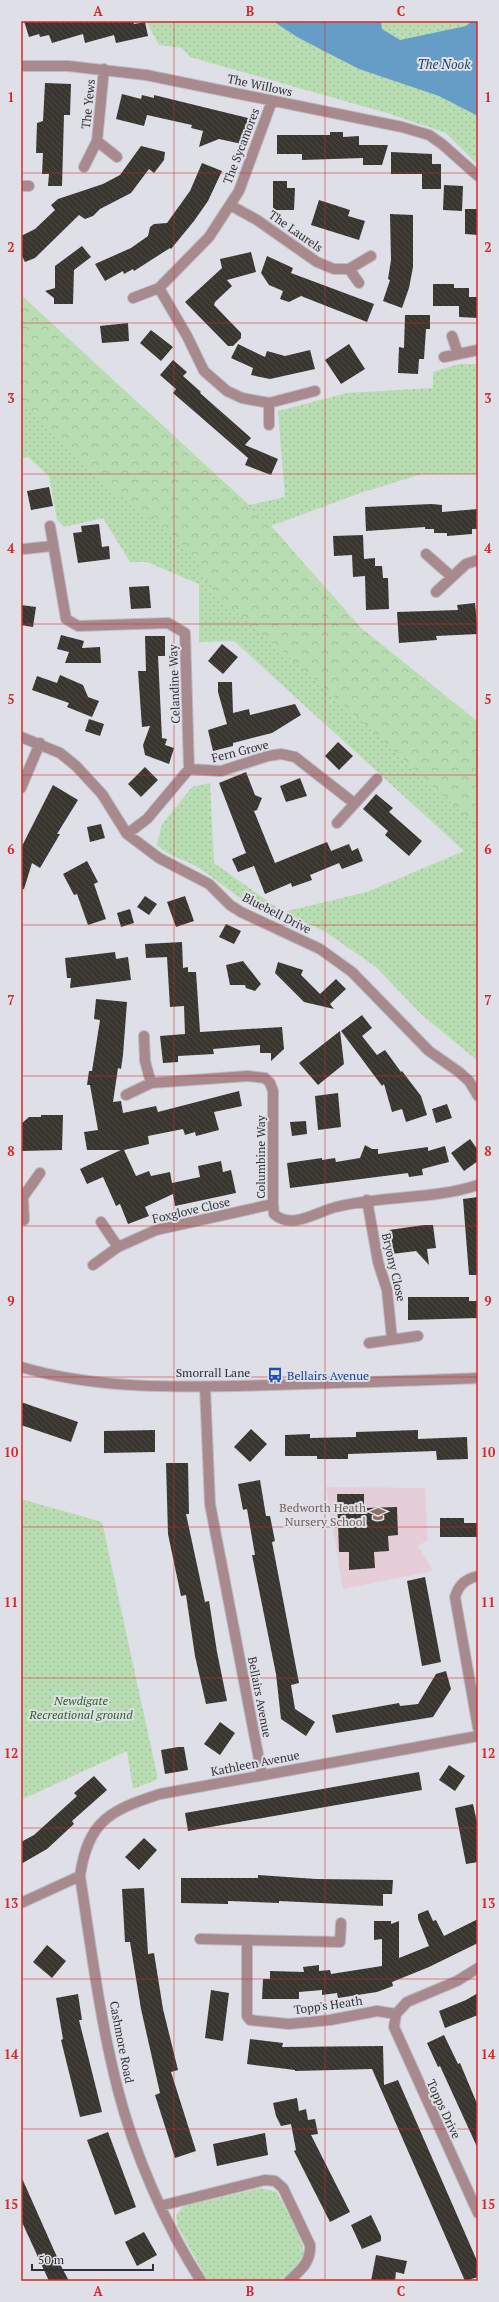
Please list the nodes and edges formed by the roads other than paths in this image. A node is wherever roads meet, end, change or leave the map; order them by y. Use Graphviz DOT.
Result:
graph roads {
  1 [pos="21,66"];
  2 [pos="104,69"];
  3 [pos="272,102"];
  4 [pos="97,141"];
  5 [pos="117,157"];
  6 [pos="84,167"];
  7 [pos="478,176"];
  8 [pos="230,205"];
  9 [pos="371,256"];
  10 [pos="349,269"];
  11 [pos="359,283"];
  12 [pos="159,288"];
  13 [pos="133,298"];
  14 [pos="452,336"];
  15 [pos="478,350"];
  16 [pos="458,354"];
  17 [pos="444,357"];
  18 [pos="315,391"];
  19 [pos="269,403"];
  20 [pos="269,425"];
  21 [pos="50,526"];
  22 [pos="52,546"];
  23 [pos="24,549"];
  24 [pos="426,554"];
  25 [pos="478,560"];
  26 [pos="452,577"];
  27 [pos="436,592"];
  28 [pos="21,737"];
  29 [pos="40,743"];
  30 [pos="189,769"];
  31 [pos="377,779"];
  32 [pos="21,788"];
  33 [pos="354,803"];
  34 [pos="336,823"];
  35 [pos="127,834"];
  36 [pos="144,1036"];
  37 [pos="151,1084"];
  38 [pos="126,1095"];
  39 [pos="478,1096"];
  40 [pos="40,1173"];
  41 [pos="478,1185"];
  42 [pos="22,1197"];
  43 [pos="366,1200"];
  44 [pos="273,1204"];
  45 [pos="24,1220"];
  46 [pos="101,1222"];
  47 [pos="118,1247"];
  48 [pos="93,1265"];
  49 [pos="418,1336"];
  50 [pos="392,1339"];
  51 [pos="369,1343"];
  52 [pos="21,1367"];
  53 [pos="478,1378"];
  54 [pos="205,1387"];
  55 [pos="478,1576"];
  56 [pos="478,1728"];
  57 [pos="478,1736"];
  58 [pos="262,1774"];
  59 [pos="80,1876"];
  60 [pos="21,1903"];
  61 [pos="341,1923"];
  62 [pos="200,1939"];
  63 [pos="247,1940"];
  64 [pos="478,1968"];
  65 [pos="396,2014"];
  66 [pos="160,2206"];
  67 [pos="478,2213"];
  68 [pos="201,2281"];
  69 [pos="289,2281"];
  1 -- 2 [label="street, The Willows"];
  2 -- 3 [label="street, The Willows"];
  2 -- 4 [label="street, The Yews"];
  3 -- 7 [label="street, The Willows"];
  3 -- 8 [label="street, The Sycamores"];
  4 -- 5 [label="street, The Yews"];
  4 -- 6 [label="street, The Yews"];
  8 -- 10 [label="street, The Laurels"];
  8 -- 12 [label="street, The Sycamores"];
  9 -- 10 [label="street"];
  10 -- 11 [label="street"];
  12 -- 13 [label="street, The Sycamores"];
  12 -- 19 [label="street"];
  14 -- 16 [label="street"];
  15 -- 16 [label="street"];
  16 -- 17 [label="street"];
  18 -- 19 [label="street"];
  19 -- 20 [label="street"];
  21 -- 22 [label="street, Celandine Way"];
  22 -- 23 [label="street"];
  22 -- 30 [label="street, Celandine Way"];
  24 -- 26 [label="street"];
  25 -- 26 [label="street"];
  26 -- 27 [label="street"];
  28 -- 29 [label="street, Bluebell Drive"];
  29 -- 32 [label="street"];
  29 -- 35 [label="street, Bluebell Drive"];
  30 -- 33 [label="street, Fern Grove"];
  30 -- 35 [label="street"];
  31 -- 33 [label="street"];
  33 -- 34 [label="street"];
  35 -- 39 [label="street, Bluebell Drive"];
  36 -- 37 [label="street"];
  37 -- 38 [label="street, Columbine Way"];
  37 -- 44 [label="street, Columbine Way"];
  40 -- 42 [label="street"];
  41 -- 43 [label="street, Columbine Way"];
  42 -- 45 [label="street"];
  43 -- 44 [label="street, Columbine Way"];
  43 -- 50 [label="street, Bryony Close"];
  44 -- 47 [label="street, Foxglove Close"];
  46 -- 47 [label="street"];
  47 -- 48 [label="street, Foxglove Close"];
  49 -- 50 [label="street"];
  50 -- 51 [label="street"];
  52 -- 54 [label="street, Smorrall Lane"];
  53 -- 54 [label="street, Smorrall Lane"];
  54 -- 58 [label="street, Bellairs Avenue"];
  55 -- 56 [label="street"];
  57 -- 58 [label="street, Kathleen Avenue"];
  58 -- 59 [label="street, Kathleen Avenue"];
  59 -- 60 [label="street"];
  59 -- 66 [label="street, Cashmore Road"];
  61 -- 63 [label="street"];
  62 -- 63 [label="street"];
  63 -- 65 [label="street, Topp's Heath"];
  64 -- 65 [label="street"];
  65 -- 67 [label="street, Topps Drive"];
  66 -- 68 [label="street, Cashmore Road"];
  66 -- 69 [label="street"];
}
